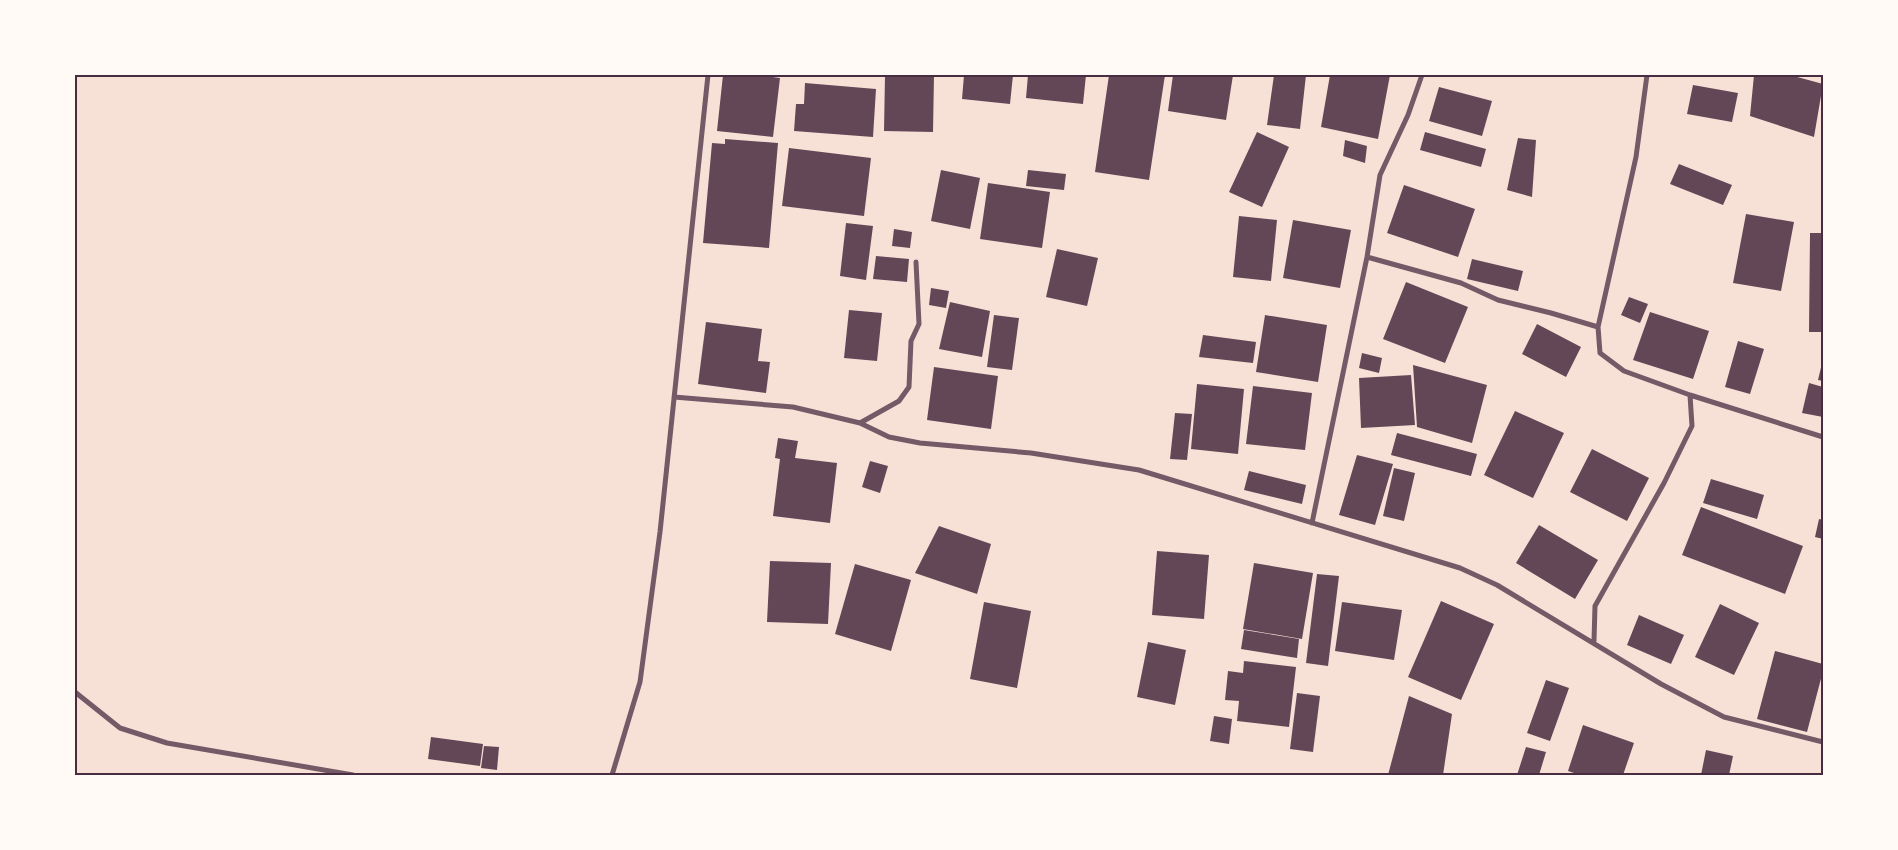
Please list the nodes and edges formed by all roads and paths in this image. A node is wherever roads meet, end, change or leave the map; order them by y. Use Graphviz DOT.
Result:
graph roads {
  1 [pos="708,75"];
  2 [pos="1422,75"];
  3 [pos="1647,75"];
  4 [pos="1367,257"];
  5 [pos="916,262"];
  6 [pos="1598,328"];
  7 [pos="1690,395"];
  8 [pos="674,397"];
  9 [pos="860,423"];
  10 [pos="1823,437"];
  11 [pos="1312,523"];
  12 [pos="1594,642"];
  13 [pos="75,692"];
  14 [pos="1823,742"];
  15 [pos="353,775"];
  16 [pos="612,775"];
  1 -- 8 [label="street"];
  2 -- 4 [label="street"];
  3 -- 6 [label="street"];
  4 -- 6 [label="street"];
  4 -- 11 [label="street"];
  5 -- 9 [label="street"];
  6 -- 7 [label="street"];
  7 -- 10 [label="street"];
  7 -- 12 [label="street"];
  8 -- 9 [label="street"];
  8 -- 16 [label="street"];
  9 -- 11 [label="street"];
  11 -- 12 [label="street"];
  12 -- 14 [label="street"];
  13 -- 15 [label="street"];
}
